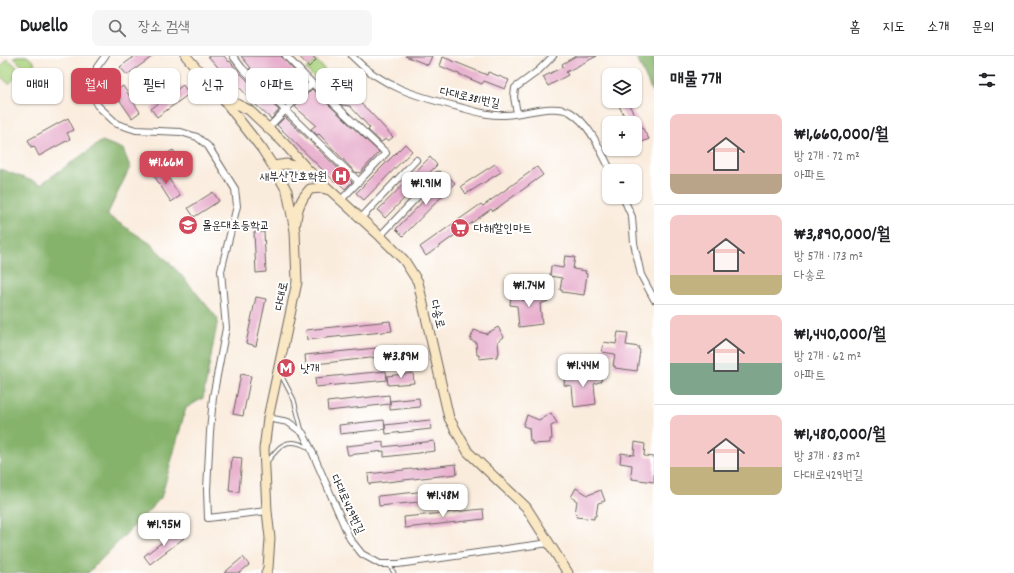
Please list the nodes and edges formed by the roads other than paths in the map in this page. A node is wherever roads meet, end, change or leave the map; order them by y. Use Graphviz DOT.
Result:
graph roads {
  1 [pos="105,56"];
  2 [pos="186,56"];
  3 [pos="233,56"];
  4 [pos="286,56"];
  5 [pos="352,56"];
  6 [pos="553,56"];
  7 [pos="196,68"];
  8 [pos="312,83"];
  9 [pos="227,104"];
  10 [pos="237,104"];
  11 [pos="286,109"];
  12 [pos="517,113"];
  13 [pos="268,128"];
  14 [pos="416,160"];
  15 [pos="607,164"];
  16 [pos="273,166"];
  17 [pos="307,169"];
  18 [pos="438,175"];
  19 [pos="359,182"];
  20 [pos="330,190"];
  21 [pos="341,200"];
  22 [pos="626,204"];
  23 [pos="361,218"];
  24 [pos="295,231"];
  25 [pos="380,236"];
  26 [pos="654,299"];
  27 [pos="278,370"];
  28 [pos="268,418"];
  29 [pos="302,433"];
  30 [pos="311,449"];
  31 [pos="266,464"];
  32 [pos="267,511"];
  33 [pos="549,543"];
  34 [pos="389,564"];
  35 [pos="266,573"];
  36 [pos="394,573"];
  37 [pos="568,573"];
  1 -- 32 [label="street"];
  2 -- 7 [label="main road, 다대로"];
  3 -- 11 [label="street"];
  4 -- 8 [label="street"];
  5 -- 12 [label="street, 다대로381번길"];
  6 -- 12 [label="street"];
  8 -- 11 [label="street"];
  8 -- 19 [label="street"];
  9 -- 16 [label="main road, 다대로"];
  10 -- 13 [label="main road"];
  11 -- 13 [label="street"];
  11 -- 19 [label="street"];
  12 -- 15 [label="street, 다대로381번길"];
  13 -- 17 [label="main road"];
  14 -- 23 [label="street"];
  16 -- 17 [label="main road, 다송로"];
  16 -- 24 [label="main road, 다대로"];
  17 -- 20 [label="main road, 다송로"];
  18 -- 25 [label="street"];
  19 -- 21 [label="street"];
  20 -- 21 [label="main road, 다송로"];
  20 -- 24 [label="main road"];
  21 -- 23 [label="main road, 다송로"];
  22 -- 26 [label="street"];
  23 -- 25 [label="main road, 다송로"];
  24 -- 27 [label="main road, 다대로"];
  25 -- 33 [label="main road, 다송로"];
  27 -- 28 [label="main road, 다대로"];
  27 -- 29 [label="lane"];
  28 -- 29 [label="street, 다대로429번길"];
  28 -- 31 [label="main road, 다대로"];
  29 -- 30 [label="street, 다대로429번길"];
  30 -- 31 [label="lane"];
  30 -- 34 [label="street, 다대로429번길"];
  31 -- 32 [label="main road, 다대로"];
  32 -- 35 [label="main road, 다대로"];
  33 -- 34 [label="street, 다대로429번길"];
  33 -- 37 [label="main road, 다송로"];
  34 -- 36 [label="lane"];
}
